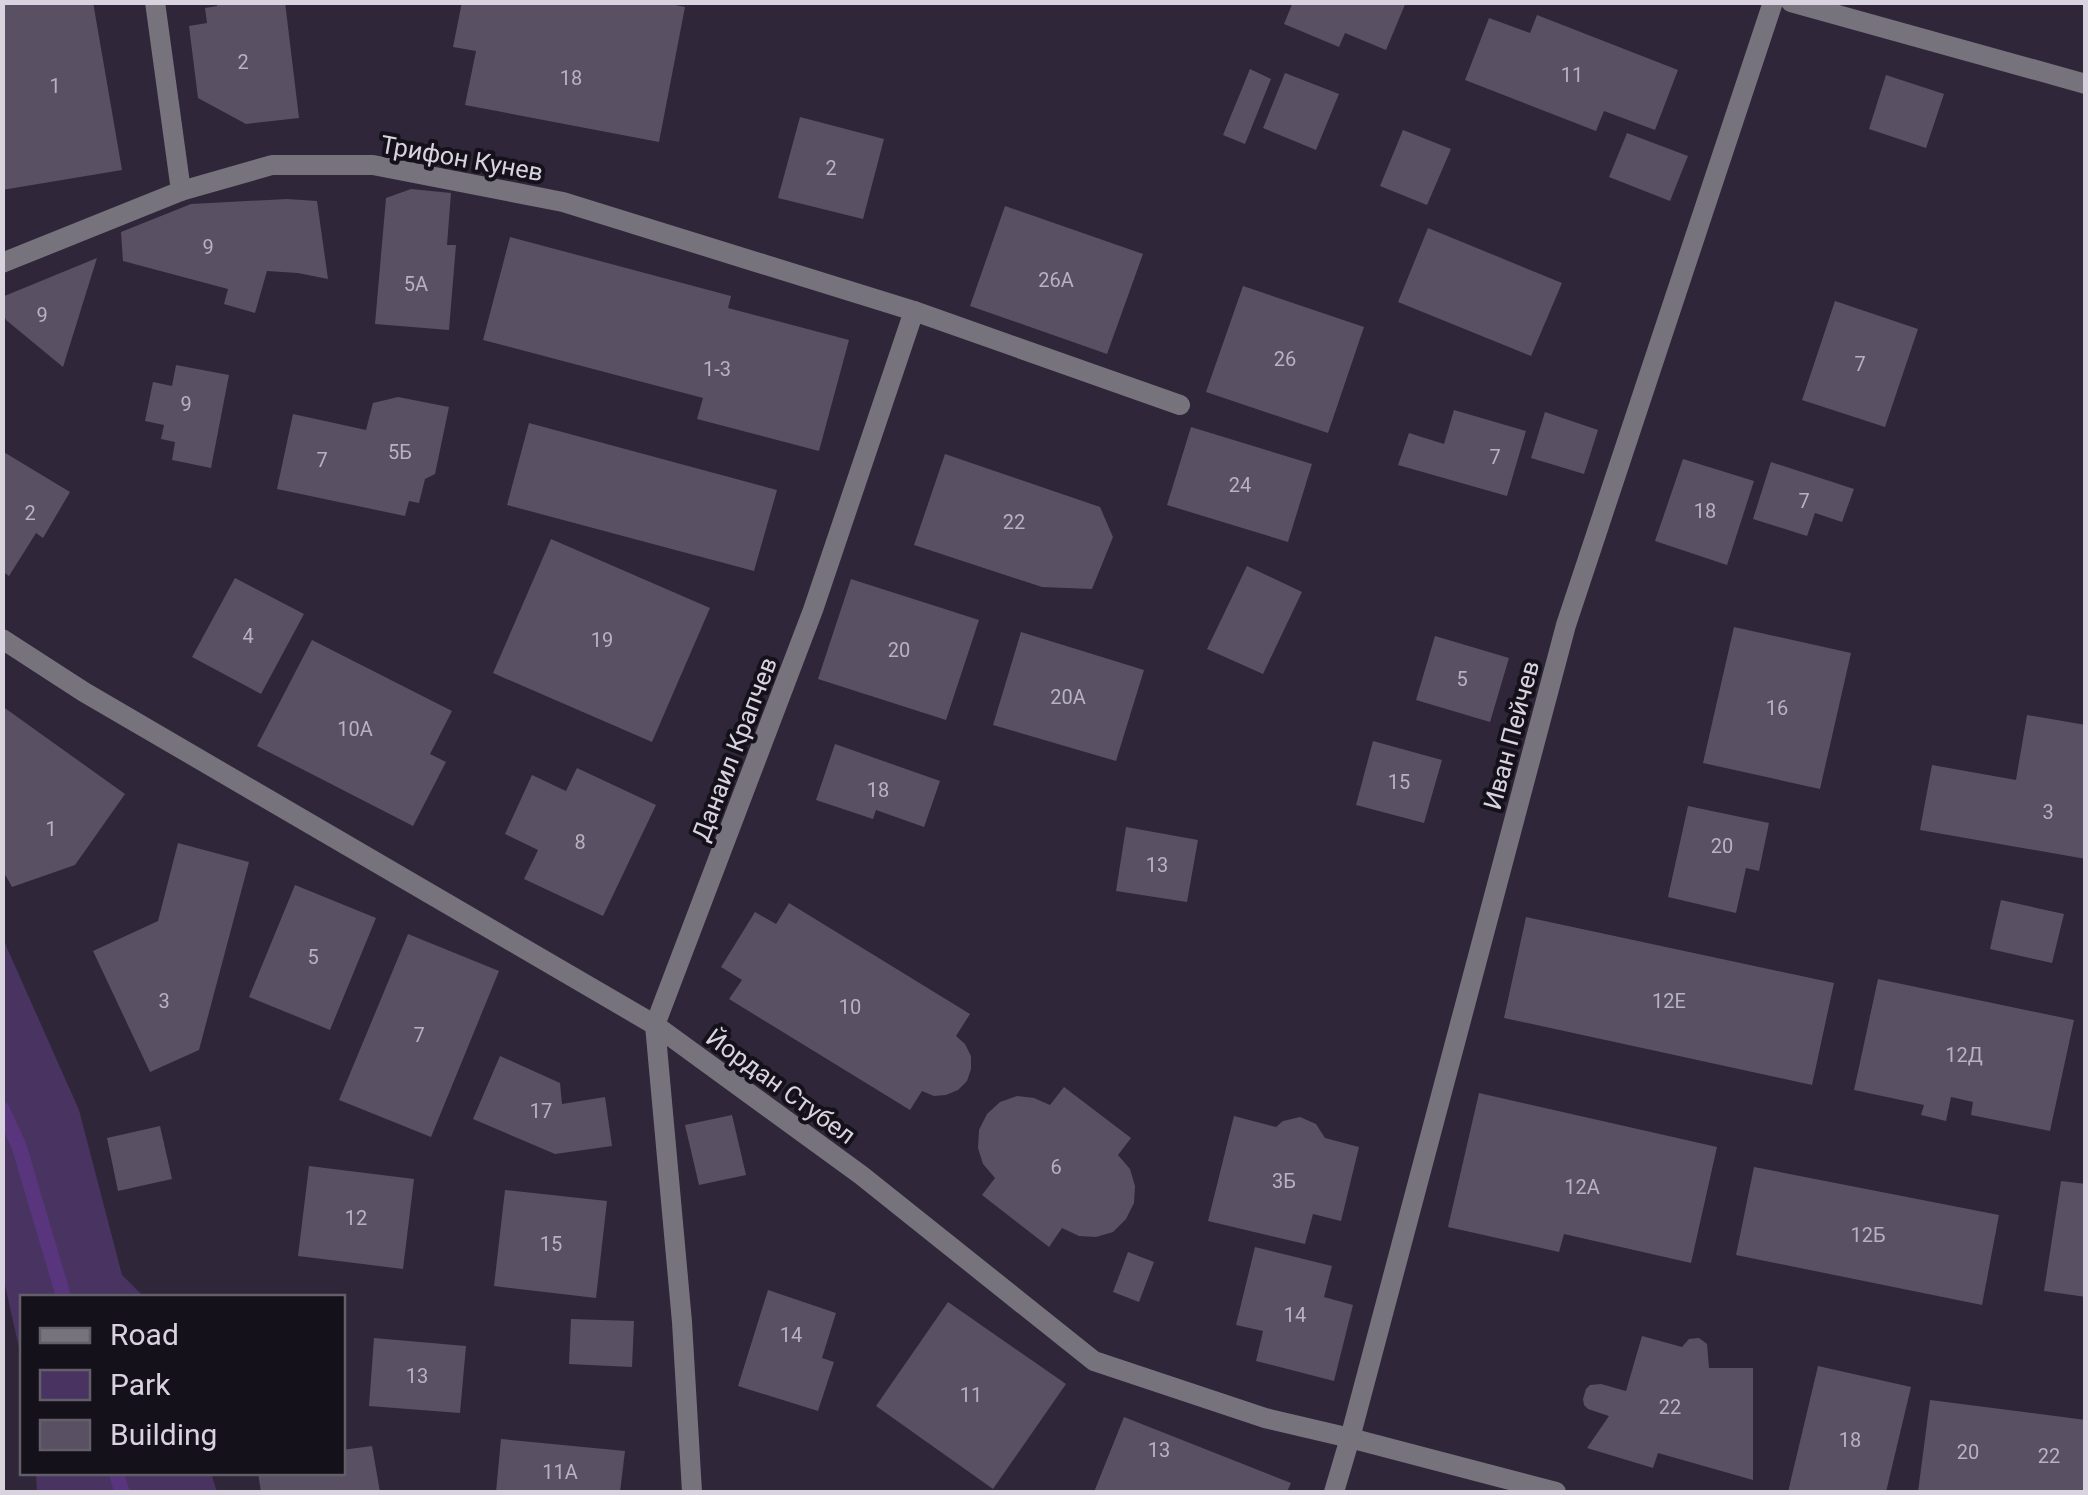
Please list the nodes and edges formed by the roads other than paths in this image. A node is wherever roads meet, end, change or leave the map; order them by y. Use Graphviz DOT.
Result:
graph roads {
  1 [pos="154,2"];
  2 [pos="1773,2"];
  3 [pos="1791,2"];
  4 [pos="2086,84"];
  5 [pos="181,192"];
  6 [pos="2,264"];
  7 [pos="914,311"];
  8 [pos="1180,405"];
  9 [pos="2,639"];
  10 [pos="654,1025"];
  11 [pos="1350,1438"];
  12 [pos="692,1492"];
  13 [pos="1334,1492"];
  14 [pos="1556,1492"];
  1 -- 5 [label="street"];
  2 -- 11 [label="street, Иван Пейчев"];
  3 -- 4 [label="street"];
  5 -- 6 [label="street, Трифон Кунев"];
  5 -- 7 [label="street, Трифон Кунев"];
  7 -- 8 [label="street"];
  7 -- 10 [label="street, Данаил Крапчев"];
  9 -- 10 [label="street, Йордан Стубел"];
  10 -- 11 [label="street, Йордан Стубел"];
  10 -- 12 [label="street, Данаил Крапчев"];
  11 -- 13 [label="street, Иван Пейчев"];
  11 -- 14 [label="street, Йордан Стубел"];
}
